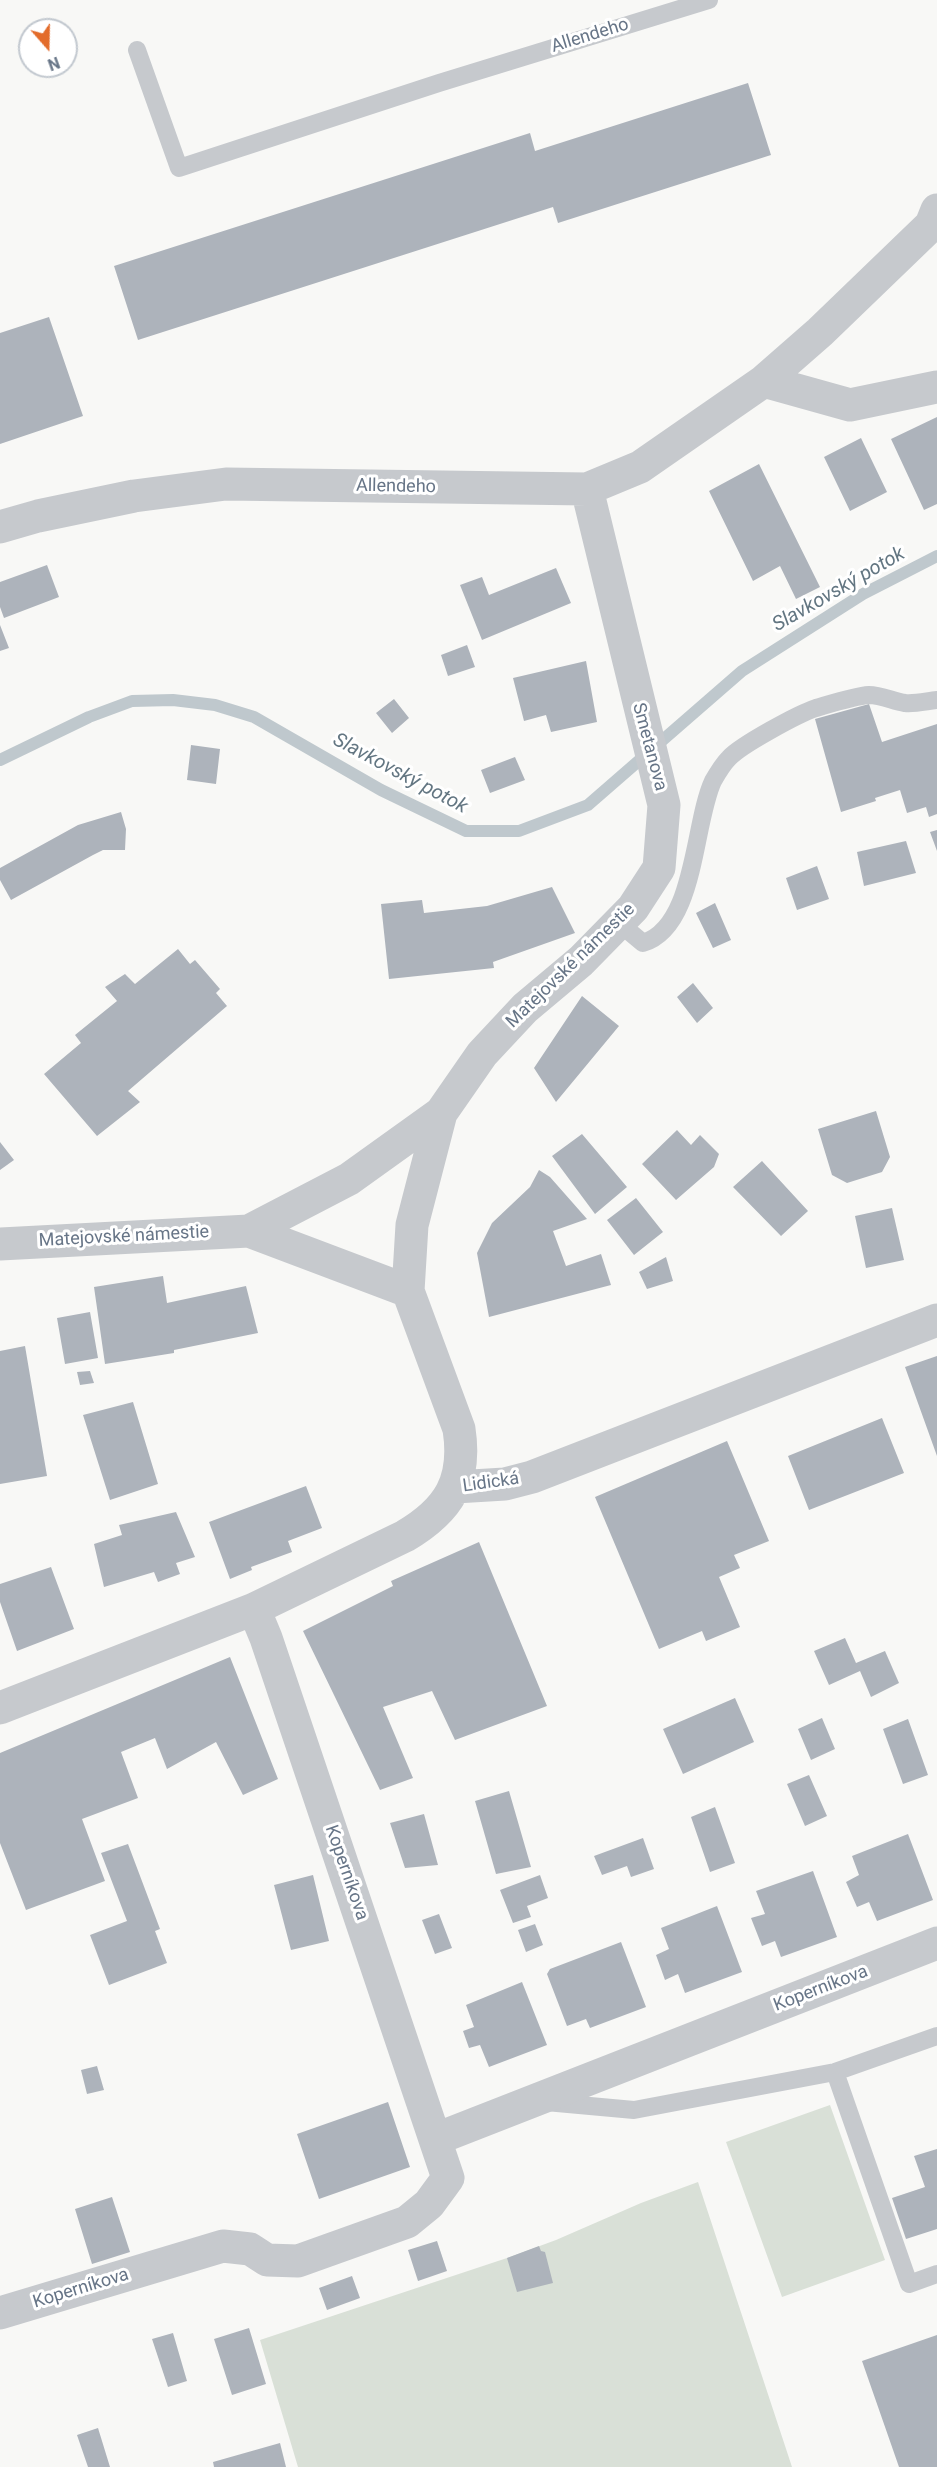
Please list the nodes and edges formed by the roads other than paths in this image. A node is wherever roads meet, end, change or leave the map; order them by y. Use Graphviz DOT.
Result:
graph roads {
  1 [pos="709,0"];
  2 [pos="137,50"];
  3 [pos="937,210"];
  4 [pos="764,381"];
  5 [pos="937,387"];
  6 [pos="587,489"];
  7 [pos="0,526"];
  8 [pos="937,700"];
  9 [pos="664,805"];
  10 [pos="619,923"];
  11 [pos="441,1113"];
  12 [pos="249,1231"];
  13 [pos="0,1244"];
  14 [pos="408,1292"];
  15 [pos="937,1320"];
  16 [pos="455,1487"];
  17 [pos="254,1608"];
  18 [pos="0,1708"];
  19 [pos="937,1943"];
  20 [pos="937,2036"];
  21 [pos="835,2072"];
  22 [pos="535,2101"];
  23 [pos="436,2139"];
  24 [pos="937,2274"];
  25 [pos="0,2313"];
  1 -- 2 [label="lane, Allendeho"];
  3 -- 4 [label="street, Allendeho"];
  4 -- 5 [label="street"];
  4 -- 6 [label="street, Allendeho"];
  6 -- 7 [label="street, Allendeho"];
  6 -- 9 [label="street, Smetanova"];
  8 -- 10 [label="lane"];
  9 -- 10 [label="street, Matejovské námestie"];
  10 -- 11 [label="street, Matejovské námestie"];
  11 -- 12 [label="street, Matejovské námestie"];
  11 -- 14 [label="street, Matejovské námestie"];
  12 -- 13 [label="street, Matejovské námestie"];
  12 -- 14 [label="street, Matejovské námestie"];
  14 -- 16 [label="street, Matejovské námestie"];
  15 -- 16 [label="street, Lidická"];
  16 -- 17 [label="street, Lidická"];
  17 -- 18 [label="street, Lidická"];
  17 -- 23 [label="street, Koperníkova"];
  19 -- 22 [label="street, Koperníkova"];
  20 -- 21 [label="lane"];
  21 -- 22 [label="lane"];
  21 -- 24 [label="lane"];
  22 -- 23 [label="street, Koperníkova"];
  23 -- 25 [label="street, Koperníkova"];
}
